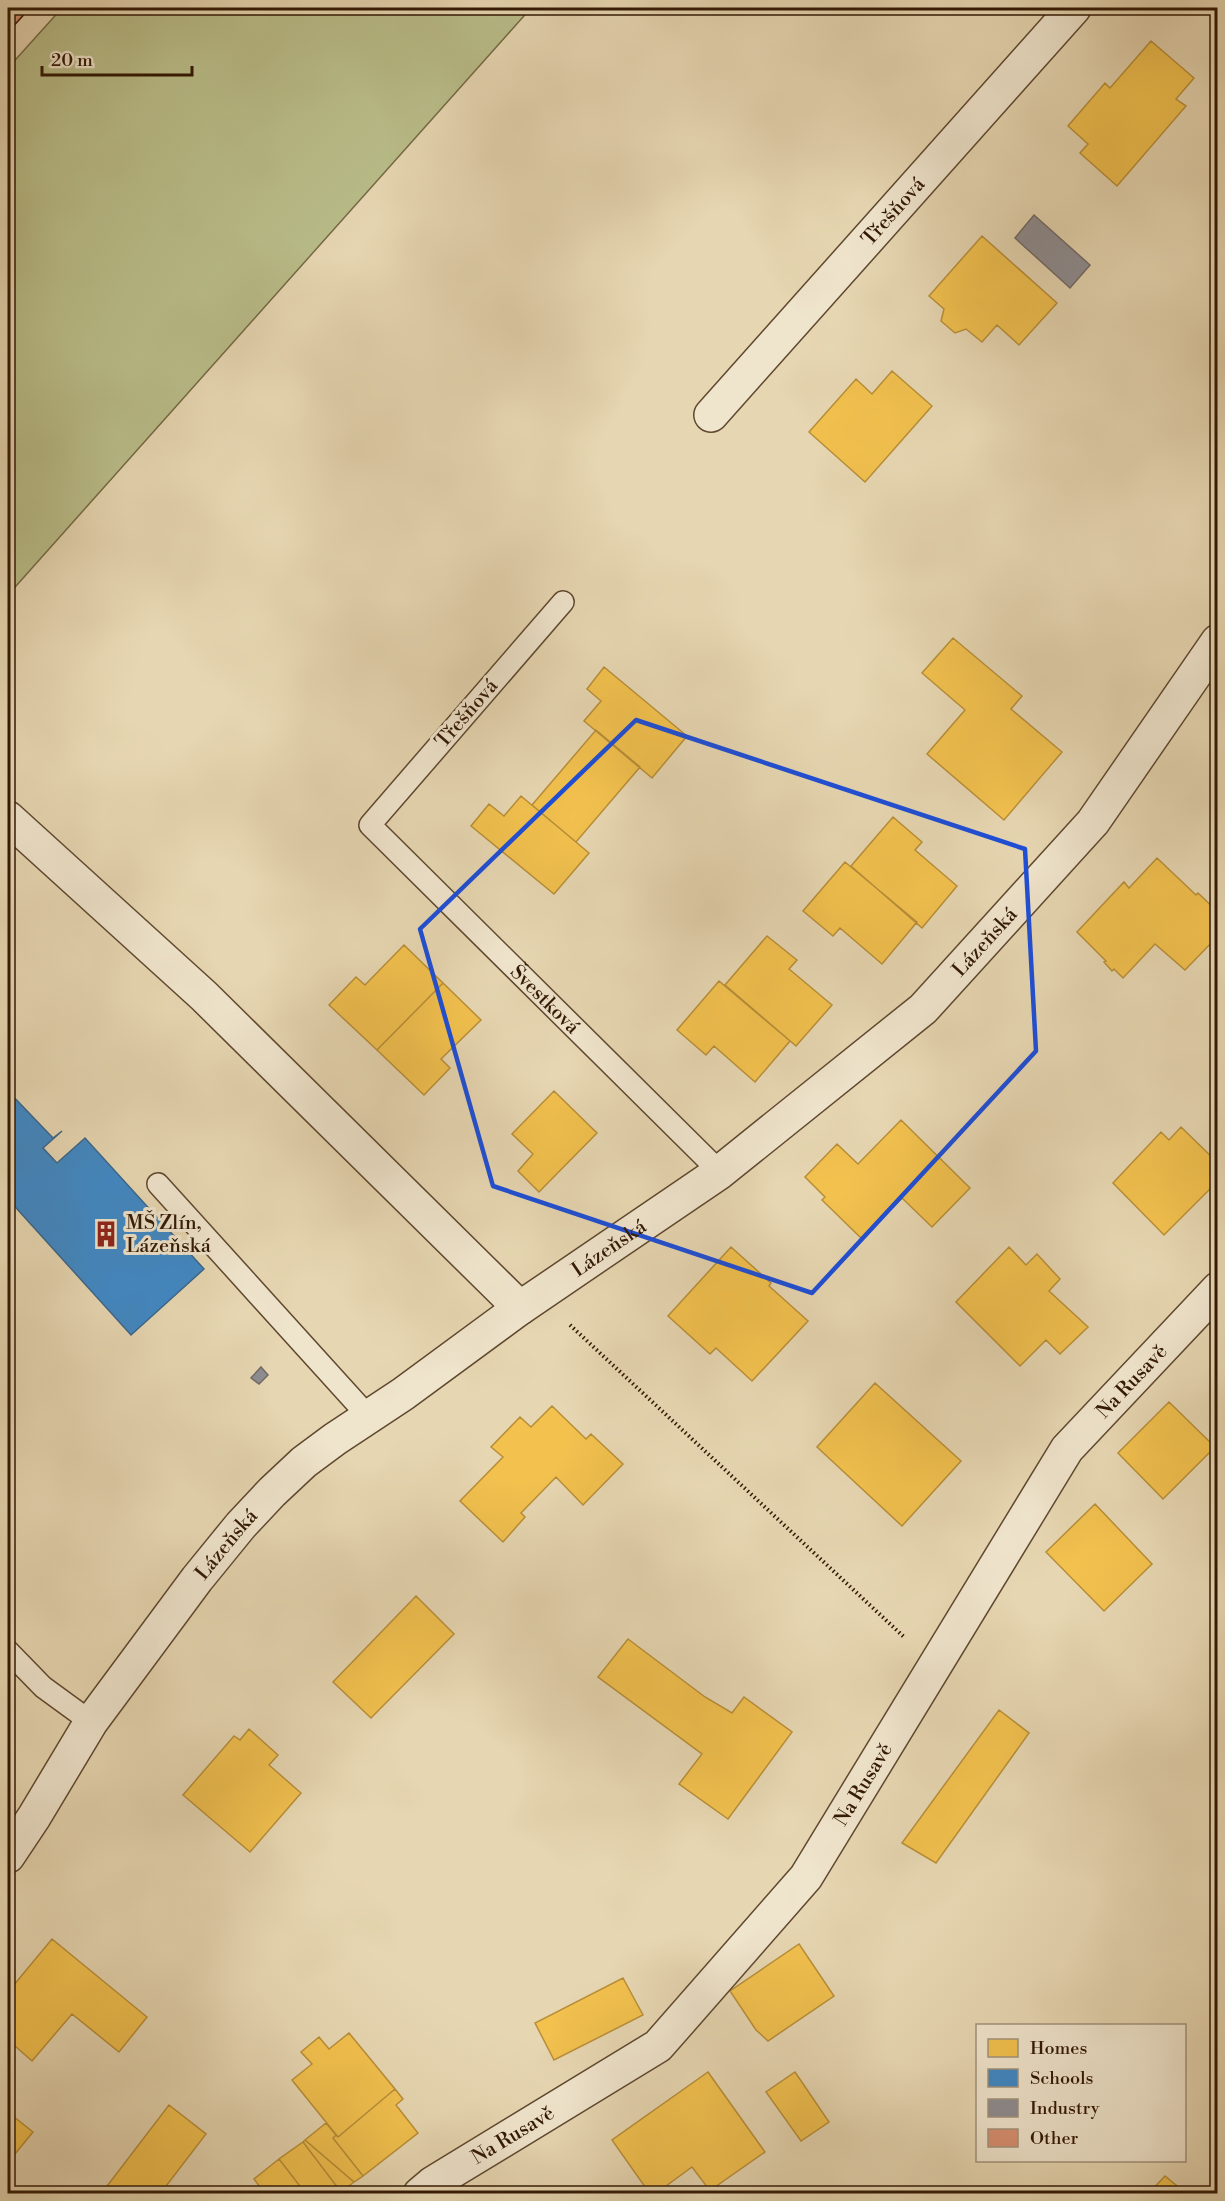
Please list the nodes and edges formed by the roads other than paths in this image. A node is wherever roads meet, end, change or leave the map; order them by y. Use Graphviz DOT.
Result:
graph roads {
  1 [pos="1074,8"];
  2 [pos="711,415"];
  3 [pos="563,602"];
  4 [pos="1218,641"];
  5 [pos="8,818"];
  6 [pos="370,825"];
  7 [pos="720,1172"];
  8 [pos="158,1184"];
  9 [pos="1218,1289"];
  10 [pos="529,1302"];
  11 [pos="368,1416"];
  12 [pos="8,1651"];
  13 [pos="91,1722"];
  14 [pos="8,1856"];
  15 [pos="432,2190"];
  1 -- 2 [label="street, Třešňová"];
  3 -- 6 [label="lane, Třešňová"];
  4 -- 7 [label="street, Lázeňská"];
  5 -- 10 [label="street"];
  6 -- 7 [label="lane, Švestková"];
  7 -- 10 [label="street, Lázeňská"];
  8 -- 11 [label="lane"];
  9 -- 15 [label="street, Na Rusavě"];
  10 -- 11 [label="street, Lázeňská"];
  11 -- 13 [label="street, Lázeňská"];
  12 -- 13 [label="lane"];
  13 -- 14 [label="street, Lázeňská"];
}
